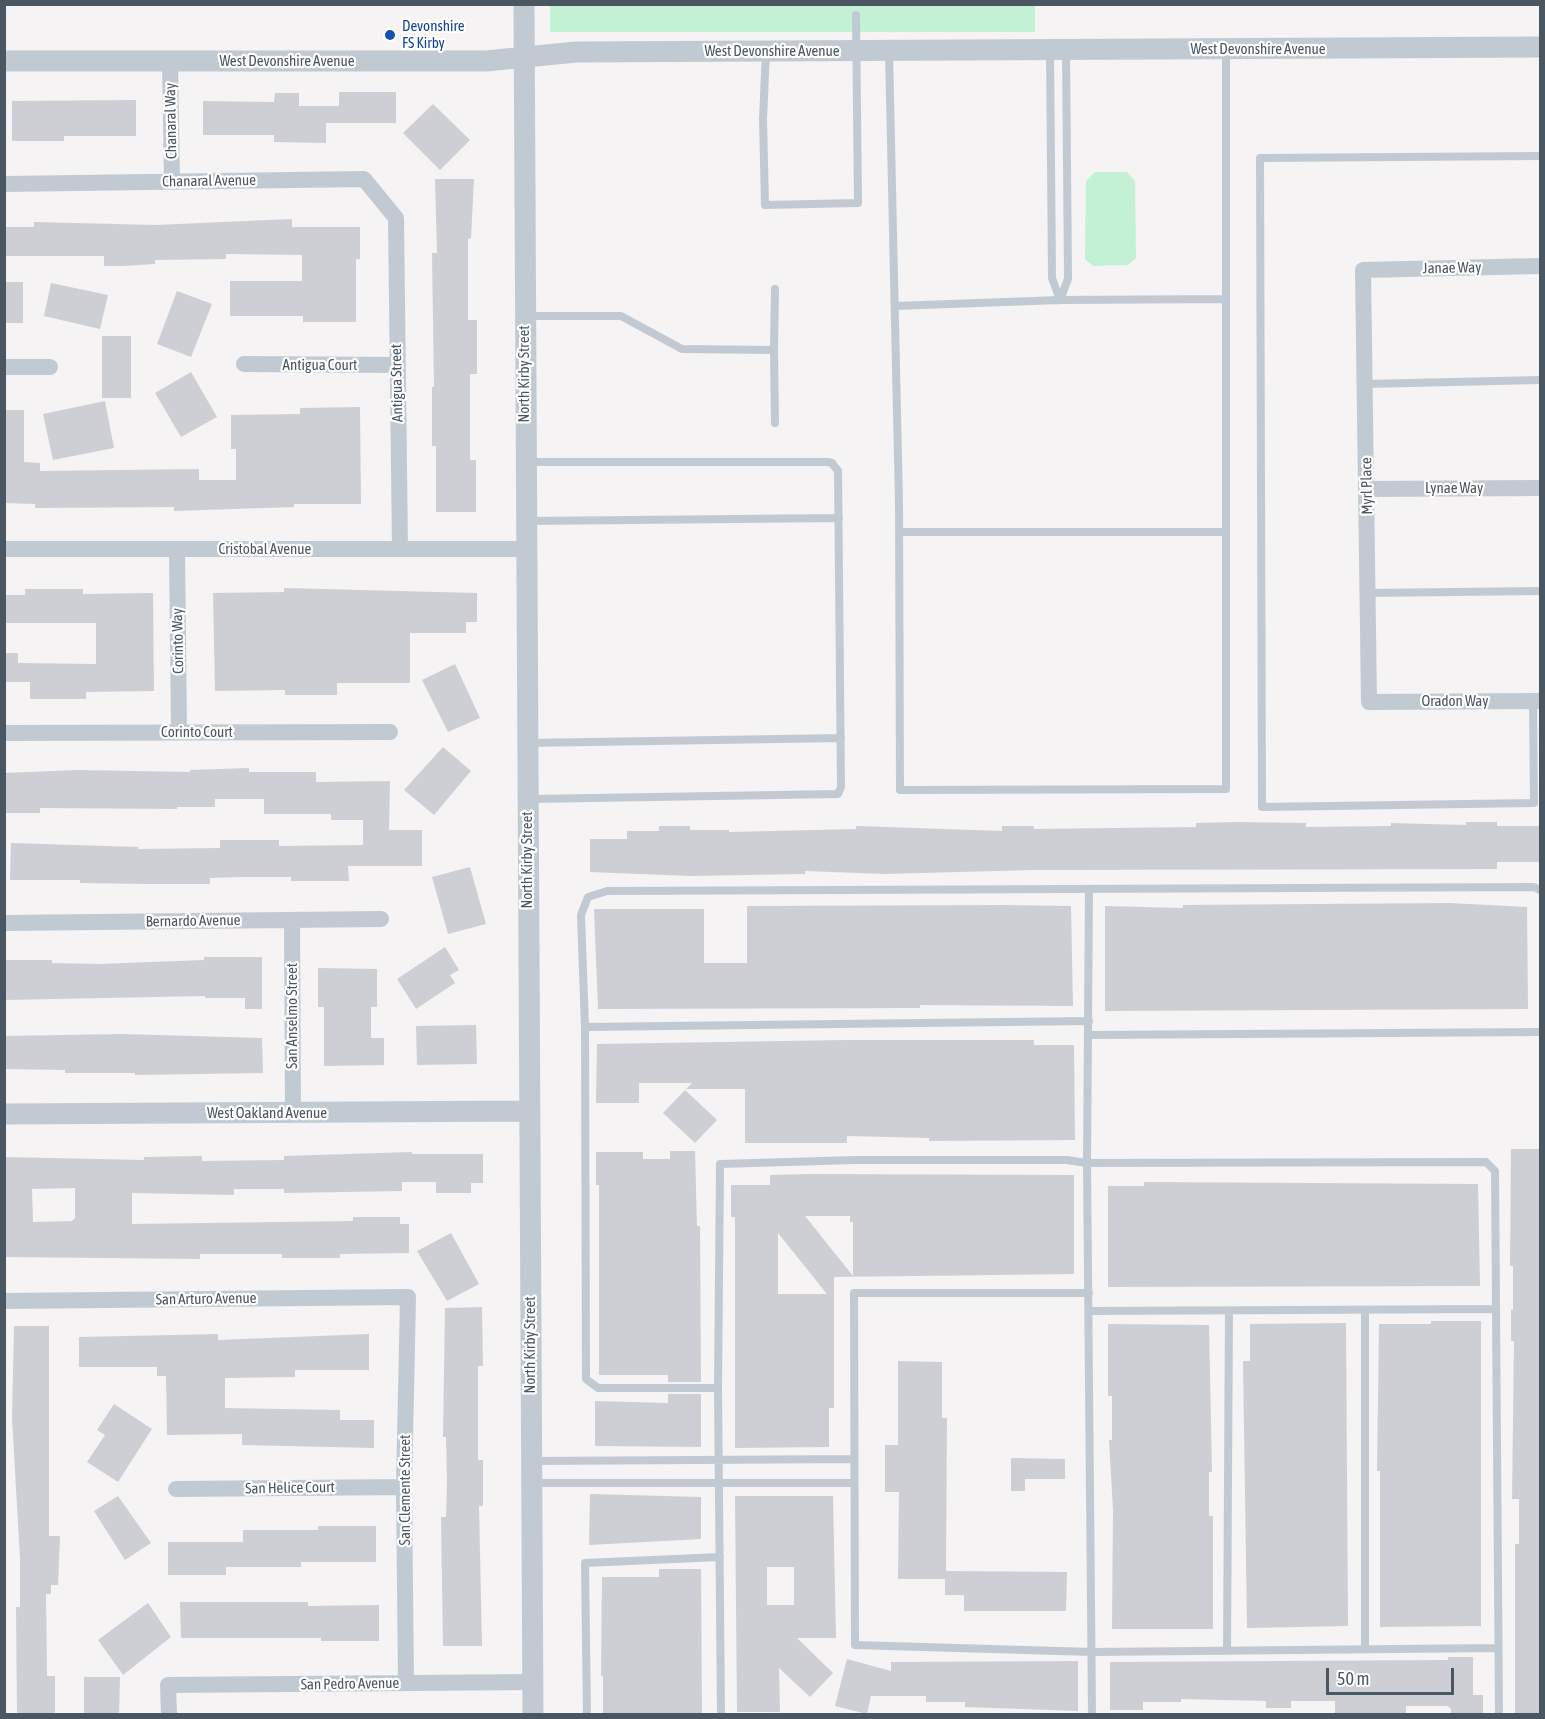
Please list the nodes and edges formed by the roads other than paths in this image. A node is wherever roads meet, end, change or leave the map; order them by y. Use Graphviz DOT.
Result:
graph roads {
  1 [pos="524,4"];
  2 [pos="856,15"];
  3 [pos="1540,47"];
  4 [pos="1226,49"];
  5 [pos="856,50"];
  6 [pos="889,50"];
  7 [pos="1058,50"];
  8 [pos="766,51"];
  9 [pos="524,57"];
  10 [pos="170,60"];
  11 [pos="4,61"];
  12 [pos="1051,112"];
  13 [pos="1067,112"];
  14 [pos="1540,156"];
  15 [pos="1051,171"];
  16 [pos="1067,171"];
  17 [pos="172,182"];
  18 [pos="4,184"];
  19 [pos="396,218"];
  20 [pos="1540,266"];
  21 [pos="1363,270"];
  22 [pos="775,289"];
  23 [pos="1226,298"];
  24 [pos="1060,300"];
  25 [pos="895,306"];
  26 [pos="524,316"];
  27 [pos="774,350"];
  28 [pos="244,364"];
  29 [pos="396,365"];
  30 [pos="4,367"];
  31 [pos="50,367"];
  32 [pos="1540,380"];
  33 [pos="1365,384"];
  34 [pos="775,423"];
  35 [pos="525,462"];
  36 [pos="1540,488"];
  37 [pos="1367,489"];
  38 [pos="839,518"];
  39 [pos="525,521"];
  40 [pos="899,532"];
  41 [pos="1226,532"];
  42 [pos="4,549"];
  43 [pos="177,549"];
  44 [pos="400,549"];
  45 [pos="525,549"];
  46 [pos="1540,591"];
  47 [pos="1368,593"];
  48 [pos="1537,701"];
  49 [pos="1369,702"];
  50 [pos="179,732"];
  51 [pos="390,732"];
  52 [pos="4,733"];
  53 [pos="841,738"];
  54 [pos="526,743"];
  55 [pos="526,799"];
  56 [pos="1089,890"];
  57 [pos="1540,890"];
  58 [pos="381,919"];
  59 [pos="292,920"];
  60 [pos="4,923"];
  61 [pos="1089,1021"];
  62 [pos="585,1027"];
  63 [pos="1540,1032"];
  64 [pos="1089,1035"];
  65 [pos="529,1111"];
  66 [pos="293,1113"];
  67 [pos="4,1114"];
  68 [pos="1087,1163"];
  69 [pos="1089,1293"];
  70 [pos="408,1297"];
  71 [pos="4,1301"];
  72 [pos="1365,1310"];
  73 [pos="1494,1310"];
  74 [pos="1090,1311"];
  75 [pos="1230,1311"];
  76 [pos="718,1388"];
  77 [pos="854,1459"];
  78 [pos="719,1460"];
  79 [pos="531,1461"];
  80 [pos="531,1483"];
  81 [pos="854,1483"];
  82 [pos="720,1484"];
  83 [pos="405,1487"];
  84 [pos="176,1489"];
  85 [pos="720,1557"];
  86 [pos="1498,1648"];
  87 [pos="1365,1649"];
  88 [pos="1227,1651"];
  89 [pos="1093,1652"];
  90 [pos="533,1682"];
  91 [pos="406,1683"];
  92 [pos="168,1714"];
  93 [pos="533,1714"];
  94 [pos="587,1714"];
  95 [pos="721,1714"];
  96 [pos="1092,1714"];
  97 [pos="1499,1714"];
  1 -- 9 [label="street, North Kirby Street"];
  2 -- 5 [label="lane"];
  3 -- 4 [label="street, West Devonshire Avenue"];
  4 -- 7 [label="street, West Devonshire Avenue"];
  4 -- 23 [label="lane"];
  5 -- 6 [label="street, West Devonshire Avenue"];
  5 -- 8 [label="street, West Devonshire Avenue"];
  5 -- 8 [label="lane"];
  6 -- 7 [label="street, West Devonshire Avenue"];
  6 -- 25 [label="lane"];
  7 -- 12 [label="lane"];
  7 -- 13 [label="lane"];
  8 -- 9 [label="street, West Devonshire Avenue"];
  9 -- 10 [label="street, West Devonshire Avenue"];
  9 -- 26 [label="street, North Kirby Street"];
  10 -- 11 [label="street, West Devonshire Avenue"];
  10 -- 17 [label="street, Chanaral Way"];
  12 -- 13 [label="lane"];
  12 -- 15 [label="lane"];
  13 -- 16 [label="lane"];
  14 -- 48 [label="lane"];
  15 -- 16 [label="lane"];
  15 -- 24 [label="lane"];
  16 -- 24 [label="lane"];
  17 -- 18 [label="street, Chanaral Avenue"];
  17 -- 19 [label="street, Chanaral Avenue"];
  19 -- 29 [label="street, Antigua Street"];
  20 -- 21 [label="street, Janae Way"];
  21 -- 33 [label="street, Myrl Place"];
  22 -- 27 [label="lane"];
  23 -- 24 [label="lane"];
  23 -- 41 [label="lane"];
  24 -- 25 [label="lane"];
  25 -- 40 [label="lane"];
  26 -- 27 [label="lane"];
  26 -- 35 [label="street, North Kirby Street"];
  27 -- 34 [label="lane"];
  28 -- 29 [label="street, Antigua Court"];
  29 -- 44 [label="street, Antigua Street"];
  30 -- 31 [label="street"];
  32 -- 33 [label="lane"];
  33 -- 37 [label="street, Myrl Place"];
  35 -- 38 [label="lane"];
  35 -- 39 [label="street, North Kirby Street"];
  36 -- 37 [label="street, Lynae Way"];
  37 -- 47 [label="street, Myrl Place"];
  38 -- 39 [label="lane"];
  38 -- 53 [label="lane"];
  39 -- 45 [label="street, North Kirby Street"];
  40 -- 41 [label="lane"];
  40 -- 41 [label="lane"];
  42 -- 43 [label="street, Cristobal Avenue"];
  43 -- 44 [label="street, Cristobal Avenue"];
  43 -- 50 [label="street, Corinto Way"];
  44 -- 45 [label="street, Cristobal Avenue"];
  45 -- 54 [label="street, North Kirby Street"];
  46 -- 47 [label="lane"];
  47 -- 49 [label="street, Myrl Place"];
  48 -- 49 [label="street, Oradon Way"];
  50 -- 51 [label="street, Corinto Court"];
  50 -- 52 [label="street, Corinto Court"];
  53 -- 54 [label="lane"];
  53 -- 55 [label="lane"];
  54 -- 55 [label="street, North Kirby Street"];
  55 -- 65 [label="street, North Kirby Street"];
  56 -- 57 [label="lane"];
  56 -- 61 [label="lane"];
  56 -- 62 [label="lane"];
  58 -- 59 [label="street, Bernardo Avenue"];
  59 -- 60 [label="street, Bernardo Avenue"];
  59 -- 66 [label="street, San Anselmo Street"];
  61 -- 62 [label="lane"];
  61 -- 64 [label="lane"];
  62 -- 76 [label="lane"];
  63 -- 64 [label="lane"];
  64 -- 68 [label="lane"];
  65 -- 66 [label="street, West Oakland Avenue"];
  65 -- 79 [label="street, North Kirby Street"];
  66 -- 67 [label="street, West Oakland Avenue"];
  68 -- 69 [label="lane"];
  68 -- 73 [label="lane"];
  68 -- 76 [label="lane"];
  69 -- 74 [label="lane"];
  69 -- 77 [label="lane"];
  70 -- 71 [label="street, San Arturo Avenue"];
  70 -- 83 [label="street, San Clemente Street"];
  72 -- 73 [label="lane"];
  72 -- 75 [label="lane"];
  72 -- 87 [label="lane"];
  73 -- 86 [label="lane"];
  74 -- 75 [label="lane"];
  74 -- 89 [label="lane"];
  75 -- 88 [label="lane"];
  76 -- 78 [label="lane"];
  77 -- 78 [label="lane"];
  77 -- 81 [label="lane"];
  78 -- 79 [label="lane"];
  78 -- 82 [label="lane"];
  79 -- 80 [label="street, North Kirby Street"];
  80 -- 82 [label="lane"];
  80 -- 90 [label="street, North Kirby Street"];
  81 -- 82 [label="lane"];
  81 -- 89 [label="lane"];
  82 -- 85 [label="lane"];
  83 -- 84 [label="street, San Helice Court"];
  83 -- 91 [label="street, San Clemente Street"];
  85 -- 94 [label="lane"];
  85 -- 95 [label="lane"];
  86 -- 87 [label="lane"];
  86 -- 97 [label="lane"];
  87 -- 88 [label="lane"];
  88 -- 89 [label="lane"];
  89 -- 96 [label="lane"];
  90 -- 91 [label="street, San Pedro Avenue"];
  90 -- 93 [label="street, North Kirby Street"];
  91 -- 92 [label="street, San Pedro Avenue"];
}
